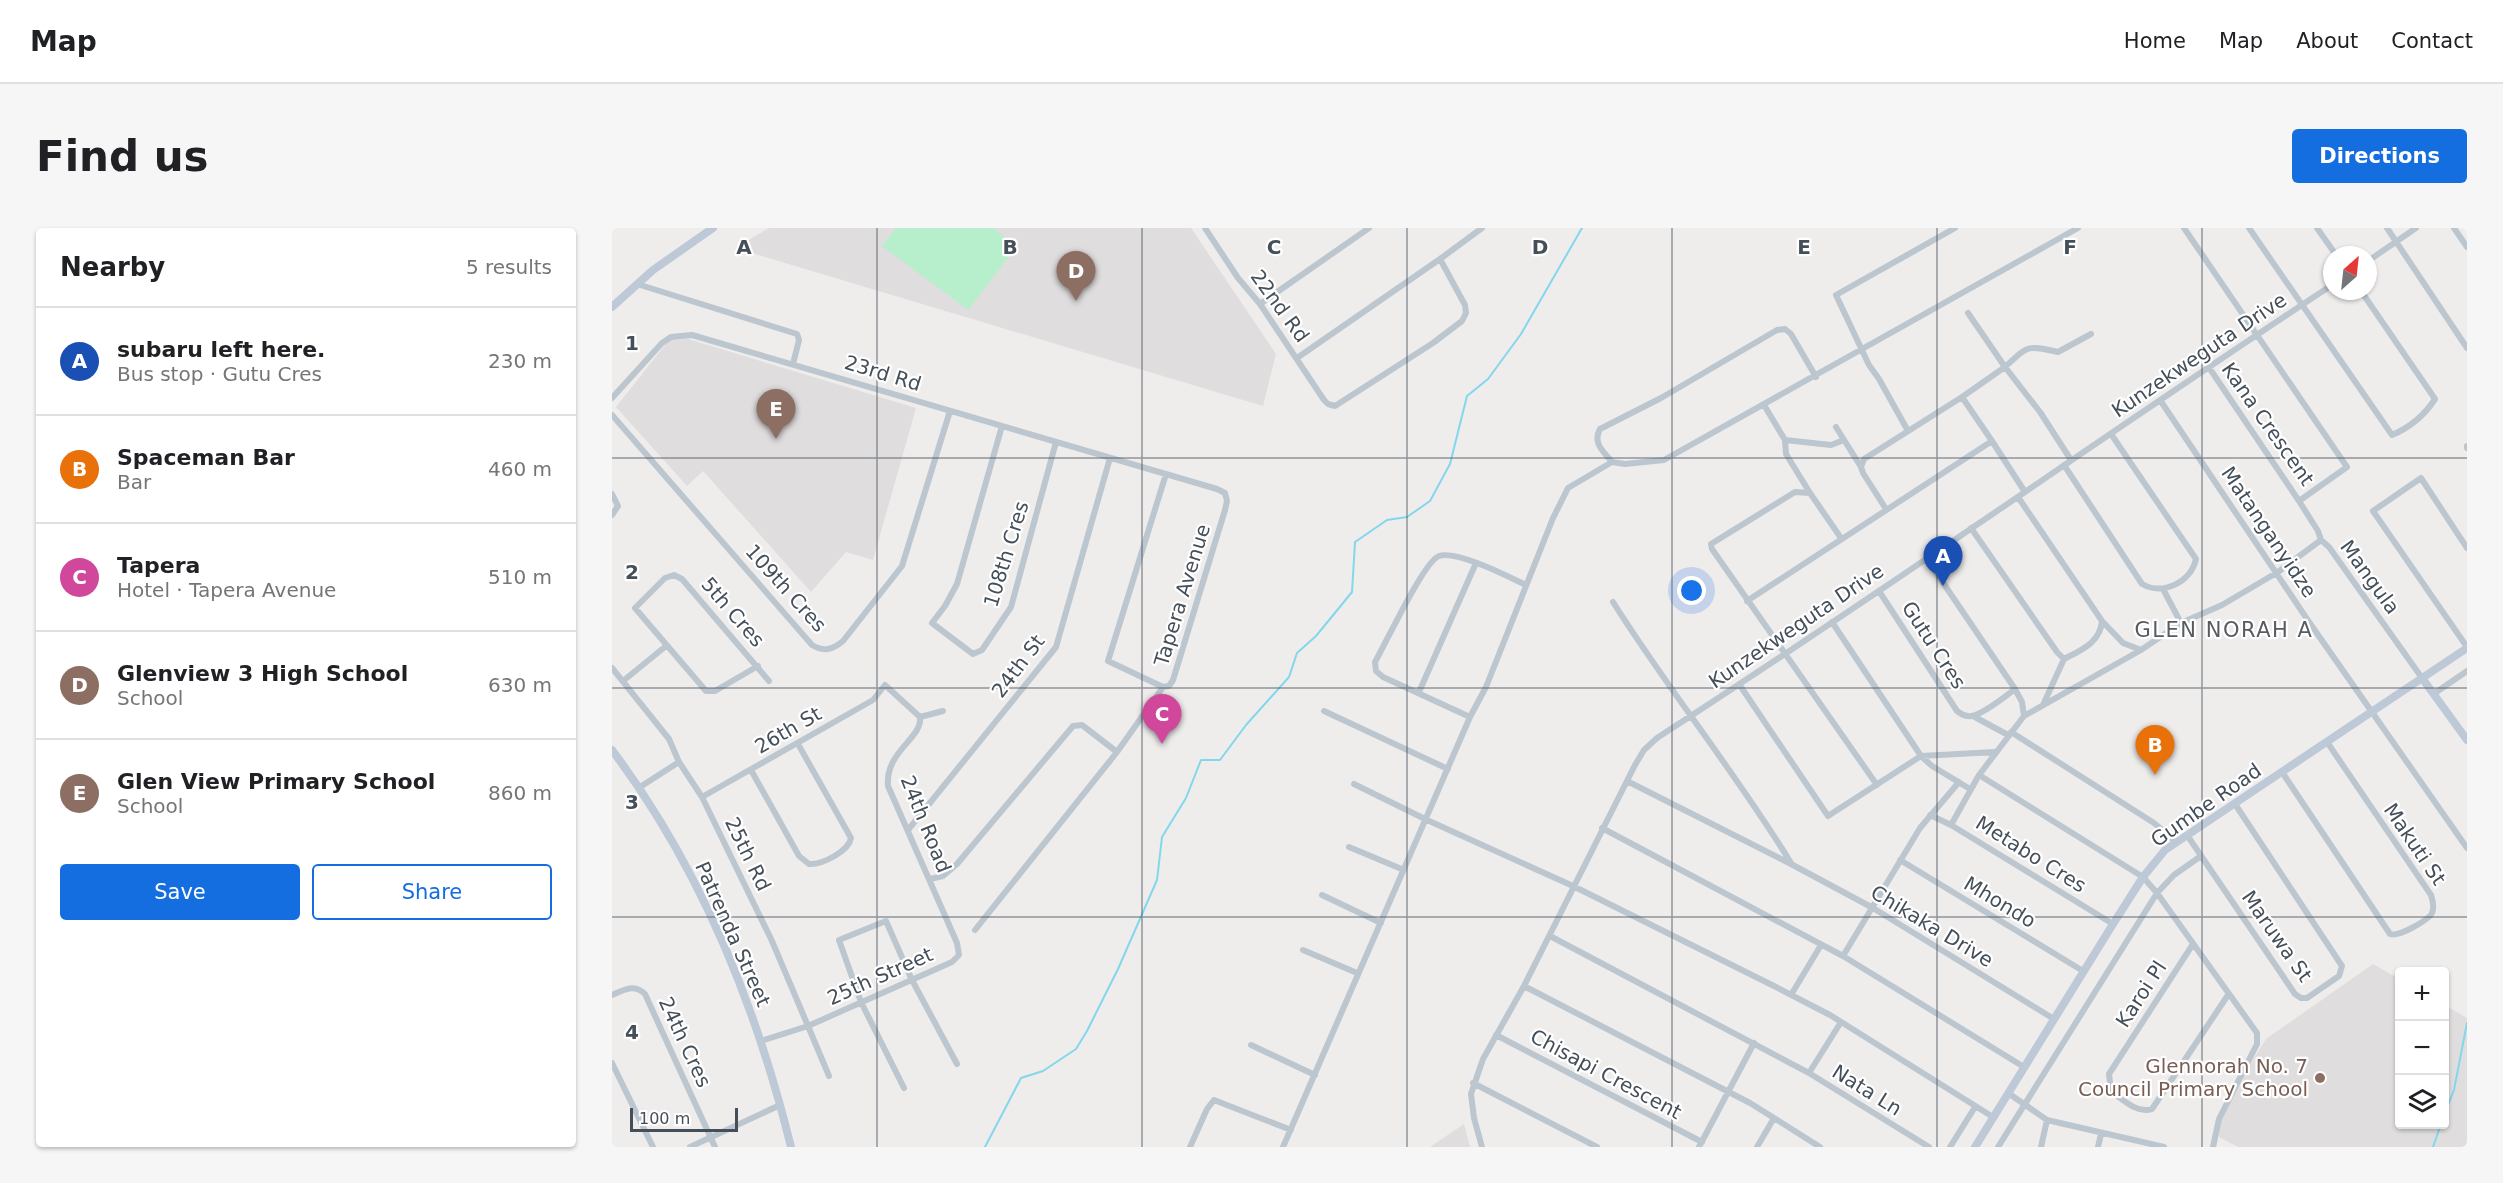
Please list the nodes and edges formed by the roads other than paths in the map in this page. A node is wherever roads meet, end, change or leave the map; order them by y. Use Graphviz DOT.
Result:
graph roads {
  1 [pos="713,228"];
  2 [pos="1205,228"];
  3 [pos="1370,228"];
  4 [pos="1482,228"];
  5 [pos="1955,228"];
  6 [pos="2078,228"];
  7 [pos="2184,228"];
  8 [pos="2249,228"];
  9 [pos="2318,228"];
  10 [pos="2387,228"];
  11 [pos="2416,228"];
  12 [pos="2454,228"];
  13 [pos="2396,242"];
  14 [pos="2330,246"];
  15 [pos="2467,247"];
  16 [pos="2377,255"];
  17 [pos="1440,259"];
  18 [pos="637,284"];
  19 [pos="2323,291"];
  20 [pos="2367,300"];
  21 [pos="1260,304"];
  22 [pos="2303,304"];
  23 [pos="612,307"];
  24 [pos="1968,313"];
  25 [pos="2091,334"];
  26 [pos="2256,334"];
  27 [pos="2467,348"];
  28 [pos="1861,350"];
  29 [pos="1297,358"];
  30 [pos="793,364"];
  31 [pos="2208,366"];
  32 [pos="2005,367"];
  33 [pos="1816,376"];
  34 [pos="1962,397"];
  35 [pos="612,398"];
  36 [pos="2160,400"];
  37 [pos="1764,405"];
  38 [pos="950,411"];
  39 [pos="612,416"];
  40 [pos="1002,426"];
  41 [pos="1836,427"];
  42 [pos="1908,432"];
  43 [pos="2111,434"];
  44 [pos="1785,440"];
  45 [pos="1844,440"];
  46 [pos="1992,441"];
  47 [pos="1056,442"];
  48 [pos="1110,458"];
  49 [pos="2071,460"];
  50 [pos="1612,462"];
  51 [pos="2064,465"];
  52 [pos="1861,467"];
  53 [pos="1166,474"];
  54 [pos="2025,492"];
  55 [pos="1810,493"];
  56 [pos="612,494"];
  57 [pos="2018,497"];
  58 [pos="2299,501"];
  59 [pos="1886,509"];
  60 [pos="612,515"];
  61 [pos="1971,528"];
  62 [pos="1841,538"];
  63 [pos="2321,540"];
  64 [pos="2467,549"];
  65 [pos="1927,559"];
  66 [pos="1476,563"];
  67 [pos="2278,572"];
  68 [pos="1526,585"];
  69 [pos="2163,589"];
  70 [pos="1879,591"];
  71 [pos="1748,601"];
  72 [pos="1613,602"];
  73 [pos="2102,621"];
  74 [pos="1832,622"];
  75 [pos="2181,623"];
  76 [pos="666,646"];
  77 [pos="2467,647"];
  78 [pos="2140,650"];
  79 [pos="1785,655"];
  80 [pos="2064,659"];
  81 [pos="758,666"];
  82 [pos="612,668"];
  83 [pos="2467,671"];
  84 [pos="2422,678"];
  85 [pos="623,681"];
  86 [pos="769,681"];
  87 [pos="1739,684"];
  88 [pos="1163,687"];
  89 [pos="2015,689"];
  90 [pos="1419,692"];
  91 [pos="2435,693"];
  92 [pos="2042,705"];
  93 [pos="943,711"];
  94 [pos="1324,711"];
  95 [pos="2372,711"];
  96 [pos="1692,715"];
  97 [pos="1973,716"];
  98 [pos="2024,716"];
  99 [pos="920,717"];
  100 [pos="1470,717"];
  101 [pos="2010,733"];
  102 [pos="2467,738"];
  103 [pos="2327,742"];
  104 [pos="798,744"];
  105 [pos="612,750"];
  106 [pos="1118,752"];
  107 [pos="1995,752"];
  108 [pos="1921,756"];
  109 [pos="679,762"];
  110 [pos="1448,769"];
  111 [pos="751,770"];
  112 [pos="2282,772"];
  113 [pos="1979,775"];
  114 [pos="1627,782"];
  115 [pos="1959,782"];
  116 [pos="1354,784"];
  117 [pos="1876,785"];
  118 [pos="640,787"];
  119 [pos="1970,789"];
  120 [pos="702,797"];
  121 [pos="2235,804"];
  122 [pos="1930,815"];
  123 [pos="1427,820"];
  124 [pos="1951,825"];
  125 [pos="1602,828"];
  126 [pos="908,830"];
  127 [pos="2187,835"];
  128 [pos="2176,842"];
  129 [pos="1349,847"];
  130 [pos="2467,848"];
  131 [pos="2201,856"];
  132 [pos="1900,860"];
  133 [pos="1791,864"];
  134 [pos="1404,870"];
  135 [pos="2143,878"];
  136 [pos="930,879"];
  137 [pos="1573,886"];
  138 [pos="2157,893"];
  139 [pos="1322,896"];
  140 [pos="1873,908"];
  141 [pos="1381,923"];
  142 [pos="2113,924"];
  143 [pos="975,930"];
  144 [pos="1550,936"];
  145 [pos="2193,944"];
  146 [pos="1821,945"];
  147 [pos="959,950"];
  148 [pos="1303,950"];
  149 [pos="1843,956"];
  150 [pos="2083,971"];
  151 [pos="1357,973"];
  152 [pos="912,980"];
  153 [pos="1524,986"];
  154 [pos="612,995"];
  155 [pos="1791,995"];
  156 [pos="2228,995"];
  157 [pos="861,1002"];
  158 [pos="2054,1019"];
  159 [pos="1841,1022"];
  160 [pos="808,1026"];
  161 [pos="1496,1035"];
  162 [pos="761,1041"];
  163 [pos="1754,1043"];
  164 [pos="1251,1045"];
  165 [pos="612,1063"];
  166 [pos="957,1064"];
  167 [pos="2024,1067"];
  168 [pos="1809,1073"];
  169 [pos="1315,1075"];
  170 [pos="829,1076"];
  171 [pos="1473,1083"];
  172 [pos="904,1088"];
  173 [pos="1728,1093"];
  174 [pos="2008,1093"];
  175 [pos="2025,1104"];
  176 [pos="780,1105"];
  177 [pos="1975,1107"];
  178 [pos="1993,1117"];
  179 [pos="1774,1118"];
  180 [pos="2047,1120"];
  181 [pos="1291,1130"];
  182 [pos="2101,1134"];
  183 [pos="711,1138"];
  184 [pos="1700,1145"];
  185 [pos="653,1147"];
  186 [pos="690,1147"];
  187 [pos="715,1147"];
  188 [pos="791,1147"];
  189 [pos="1190,1147"];
  190 [pos="1283,1147"];
  191 [pos="1482,1147"];
  192 [pos="1597,1147"];
  193 [pos="1757,1147"];
  194 [pos="1820,1147"];
  195 [pos="1929,1147"];
  196 [pos="1950,1147"];
  197 [pos="1975,1147"];
  198 [pos="1998,1147"];
  199 [pos="2041,1147"];
  200 [pos="2098,1147"];
  201 [pos="2160,1147"];
  202 [pos="2213,1147"];
  1 -- 18 [label="street"];
  2 -- 21 [label="street, 22nd Rd"];
  3 -- 21 [label="street"];
  4 -- 17 [label="street"];
  5 -- 28 [label="street"];
  6 -- 28 [label="street"];
  7 -- 26 [label="street"];
  8 -- 22 [label="street"];
  9 -- 14 [label="street"];
  10 -- 13 [label="street"];
  11 -- 13 [label="street"];
  12 -- 15 [label="street"];
  13 -- 16 [label="street"];
  13 -- 27 [label="street"];
  17 -- 29 [label="street"];
  17 -- 29 [label="street, 22nd Rd"];
  18 -- 23 [label="street"];
  18 -- 30 [label="street"];
  19 -- 22 [label="street, Kunzekweguta Drive"];
  20 -- 22 [label="street"];
  21 -- 29 [label="street, 22nd Rd"];
  22 -- 26 [label="street, Kunzekweguta Drive"];
  24 -- 32 [label="street"];
  25 -- 32 [label="street"];
  26 -- 31 [label="street, Kunzekweguta Drive"];
  26 -- 58 [label="street, Kana Crescent"];
  28 -- 33 [label="street"];
  28 -- 42 [label="street"];
  30 -- 35 [label="street, 23rd Rd"];
  30 -- 38 [label="street, 23rd Rd"];
  31 -- 36 [label="street, Kunzekweguta Drive"];
  31 -- 58 [label="street, Kana Crescent"];
  32 -- 34 [label="street"];
  32 -- 49 [label="street"];
  33 -- 37 [label="street"];
  33 -- 50 [label="street"];
  34 -- 42 [label="street"];
  34 -- 46 [label="street"];
  36 -- 43 [label="street, Kunzekweguta Drive"];
  36 -- 67 [label="street, Matanganyidze"];
  37 -- 44 [label="street"];
  37 -- 50 [label="street"];
  38 -- 39 [label="street, 109th Cres"];
  38 -- 40 [label="street, 23rd Rd"];
  40 -- 47 [label="street, 23rd Rd"];
  40 -- 47 [label="street, 108th Cres"];
  41 -- 45 [label="street"];
  42 -- 52 [label="street"];
  43 -- 49 [label="street, Kunzekweguta Drive"];
  43 -- 69 [label="street"];
  44 -- 45 [label="street"];
  44 -- 55 [label="street"];
  45 -- 52 [label="street"];
  46 -- 54 [label="street"];
  46 -- 59 [label="street"];
  47 -- 48 [label="street, 23rd Rd"];
  48 -- 53 [label="street, 23rd Rd"];
  48 -- 126 [label="street, 24th St"];
  49 -- 51 [label="street, Kunzekweguta Drive"];
  50 -- 68 [label="street"];
  51 -- 54 [label="street, Kunzekweguta Drive"];
  51 -- 69 [label="street"];
  52 -- 59 [label="street"];
  53 -- 88 [label="street, Tapera Avenue"];
  53 -- 88 [label="street, Tapera Avenue"];
  54 -- 57 [label="street, Kunzekweguta Drive"];
  55 -- 62 [label="street"];
  55 -- 71 [label="street"];
  56 -- 60 [label="street"];
  57 -- 61 [label="street, Kunzekweguta Drive"];
  57 -- 73 [label="street"];
  58 -- 63 [label="street"];
  59 -- 62 [label="street"];
  61 -- 65 [label="street, Kunzekweguta Drive"];
  61 -- 80 [label="street"];
  62 -- 71 [label="street"];
  63 -- 67 [label="street, Mangula"];
  63 -- 84 [label="street, Mangula"];
  64 -- 77 [label="street"];
  65 -- 70 [label="street, Kunzekweguta Drive"];
  65 -- 89 [label="street"];
  66 -- 68 [label="street"];
  66 -- 90 [label="street"];
  66 -- 90 [label="street"];
  67 -- 75 [label="street, Mangula"];
  67 -- 95 [label="street, Matanganyidze"];
  68 -- 100 [label="street"];
  69 -- 75 [label="street"];
  70 -- 74 [label="street, Kunzekweguta Drive"];
  70 -- 97 [label="street, Gutu Cres"];
  71 -- 79 [label="street"];
  72 -- 96 [label="street, Chikaka Drive"];
  73 -- 78 [label="street"];
  73 -- 80 [label="street"];
  74 -- 79 [label="street, Kunzekweguta Drive"];
  74 -- 108 [label="street"];
  75 -- 78 [label="street, Mangula"];
  76 -- 81 [label="street, 5th Cres"];
  76 -- 81 [label="street, 5th Cres"];
  76 -- 85 [label="street"];
  77 -- 84 [label="street, Gumbe Road"];
  78 -- 92 [label="street, Mangula"];
  79 -- 87 [label="street, Kunzekweguta Drive"];
  79 -- 117 [label="street"];
  80 -- 92 [label="street"];
  81 -- 86 [label="street"];
  82 -- 85 [label="street, 25th Rd"];
  83 -- 91 [label="street"];
  84 -- 91 [label="street"];
  84 -- 95 [label="street, Gumbe Road"];
  85 -- 109 [label="street, 25th Rd"];
  87 -- 96 [label="street, Kunzekweguta Drive"];
  87 -- 117 [label="street"];
  88 -- 106 [label="street"];
  89 -- 97 [label="street"];
  89 -- 98 [label="street"];
  90 -- 100 [label="street"];
  91 -- 102 [label="street"];
  92 -- 98 [label="street, Mangula"];
  93 -- 99 [label="street"];
  94 -- 110 [label="street"];
  95 -- 103 [label="street, Gumbe Road"];
  95 -- 130 [label="street, Matanganyidze"];
  96 -- 114 [label="street, Kunzekweguta Drive"];
  96 -- 133 [label="street, Chikaka Drive"];
  97 -- 101 [label="street, Gutu Cres"];
  98 -- 101 [label="street, Mangula"];
  99 -- 104 [label="street, 26th St"];
  99 -- 126 [label="street, 24th Road"];
  100 -- 110 [label="street"];
  101 -- 107 [label="street, Mangula"];
  101 -- 128 [label="street, Gutu Cres"];
  103 -- 112 [label="street, Gumbe Road"];
  103 -- 112 [label="street, Makuti St"];
  104 -- 111 [label="street, 26th St"];
  104 -- 111 [label="street"];
  105 -- 118 [label="street, Patrenda Street"];
  106 -- 136 [label="street"];
  106 -- 143 [label="street"];
  107 -- 108 [label="street"];
  107 -- 113 [label="street, Mangula"];
  108 -- 115 [label="street"];
  108 -- 117 [label="street"];
  109 -- 118 [label="street"];
  109 -- 120 [label="street, 25th Rd"];
  110 -- 123 [label="street"];
  111 -- 120 [label="street, 26th St"];
  112 -- 121 [label="street, Gumbe Road"];
  113 -- 119 [label="street, Mangula"];
  113 -- 135 [label="street"];
  114 -- 125 [label="street, Kunzekweguta Drive"];
  114 -- 133 [label="street, Chikaka Drive"];
  115 -- 119 [label="street"];
  115 -- 122 [label="street"];
  116 -- 123 [label="street"];
  118 -- 162 [label="street, Patrenda Street"];
  119 -- 124 [label="street, Mangula"];
  120 -- 160 [label="street, 25th Rd"];
  121 -- 127 [label="street, Gumbe Road"];
  121 -- 131 [label="street, Maruwa St"];
  122 -- 124 [label="street, Metabo Cres"];
  122 -- 132 [label="street"];
  123 -- 134 [label="street"];
  123 -- 137 [label="street"];
  124 -- 142 [label="street, Metabo Cres"];
  125 -- 137 [label="street, Kunzekweguta Drive"];
  125 -- 146 [label="street"];
  126 -- 136 [label="street, 24th Road"];
  127 -- 128 [label="street, Gumbe Road"];
  127 -- 131 [label="street, Maruwa St"];
  128 -- 135 [label="street, Gumbe Road"];
  129 -- 134 [label="street"];
  131 -- 138 [label="street"];
  132 -- 140 [label="street"];
  132 -- 150 [label="street, Mhondo"];
  133 -- 140 [label="street, Chikaka Drive"];
  134 -- 141 [label="street"];
  135 -- 138 [label="street"];
  135 -- 142 [label="street, Gumbe Road"];
  136 -- 147 [label="street, 24th Road"];
  137 -- 144 [label="street, Kunzekweguta Drive"];
  137 -- 155 [label="street"];
  138 -- 145 [label="street"];
  138 -- 175 [label="street"];
  139 -- 141 [label="street"];
  140 -- 149 [label="street"];
  140 -- 158 [label="street, Chikaka Drive"];
  141 -- 151 [label="street"];
  142 -- 150 [label="street, Gumbe Road"];
  144 -- 153 [label="street, Kunzekweguta Drive"];
  144 -- 163 [label="street"];
  145 -- 156 [label="street"];
  145 -- 156 [label="street, Karoi Pl"];
  146 -- 149 [label="street"];
  146 -- 155 [label="street"];
  147 -- 152 [label="street, 25th Street"];
  148 -- 151 [label="street"];
  149 -- 167 [label="street"];
  150 -- 158 [label="street, Gumbe Road"];
  151 -- 169 [label="street"];
  152 -- 157 [label="street, 25th Street"];
  152 -- 157 [label="street"];
  152 -- 166 [label="street"];
  153 -- 161 [label="street, Kunzekweguta Drive"];
  153 -- 173 [label="street"];
  154 -- 183 [label="street, 24th Cres"];
  155 -- 159 [label="street"];
  156 -- 202 [label="street"];
  157 -- 160 [label="street, 25th Street"];
  157 -- 172 [label="street"];
  158 -- 167 [label="street, Gumbe Road"];
  159 -- 168 [label="street, Nata Ln"];
  159 -- 177 [label="street"];
  160 -- 162 [label="street"];
  160 -- 170 [label="street, 25th Rd"];
  161 -- 171 [label="street, Kunzekweguta Drive"];
  161 -- 184 [label="street, Chisapi Crescent"];
  162 -- 176 [label="street, Patrenda Street"];
  163 -- 168 [label="street"];
  163 -- 173 [label="street"];
  164 -- 169 [label="street"];
  165 -- 185 [label="street"];
  167 -- 174 [label="street, Gumbe Road"];
  168 -- 195 [label="street, Nata Ln"];
  169 -- 181 [label="street"];
  171 -- 191 [label="street, Kunzekweguta Drive"];
  171 -- 192 [label="street"];
  173 -- 179 [label="street"];
  173 -- 184 [label="street"];
  174 -- 175 [label="street"];
  174 -- 178 [label="street, Gumbe Road"];
  175 -- 180 [label="street"];
  175 -- 198 [label="street"];
  176 -- 183 [label="street"];
  176 -- 188 [label="street, Patrenda Street"];
  177 -- 178 [label="street"];
  177 -- 196 [label="street"];
  178 -- 197 [label="street, Gumbe Road"];
  179 -- 193 [label="street"];
  179 -- 194 [label="street"];
  180 -- 182 [label="street"];
  180 -- 199 [label="street"];
  181 -- 189 [label="street"];
  181 -- 190 [label="street"];
  182 -- 200 [label="street"];
  182 -- 201 [label="street"];
  183 -- 186 [label="street"];
  183 -- 187 [label="street, 24th Cres"];
}
